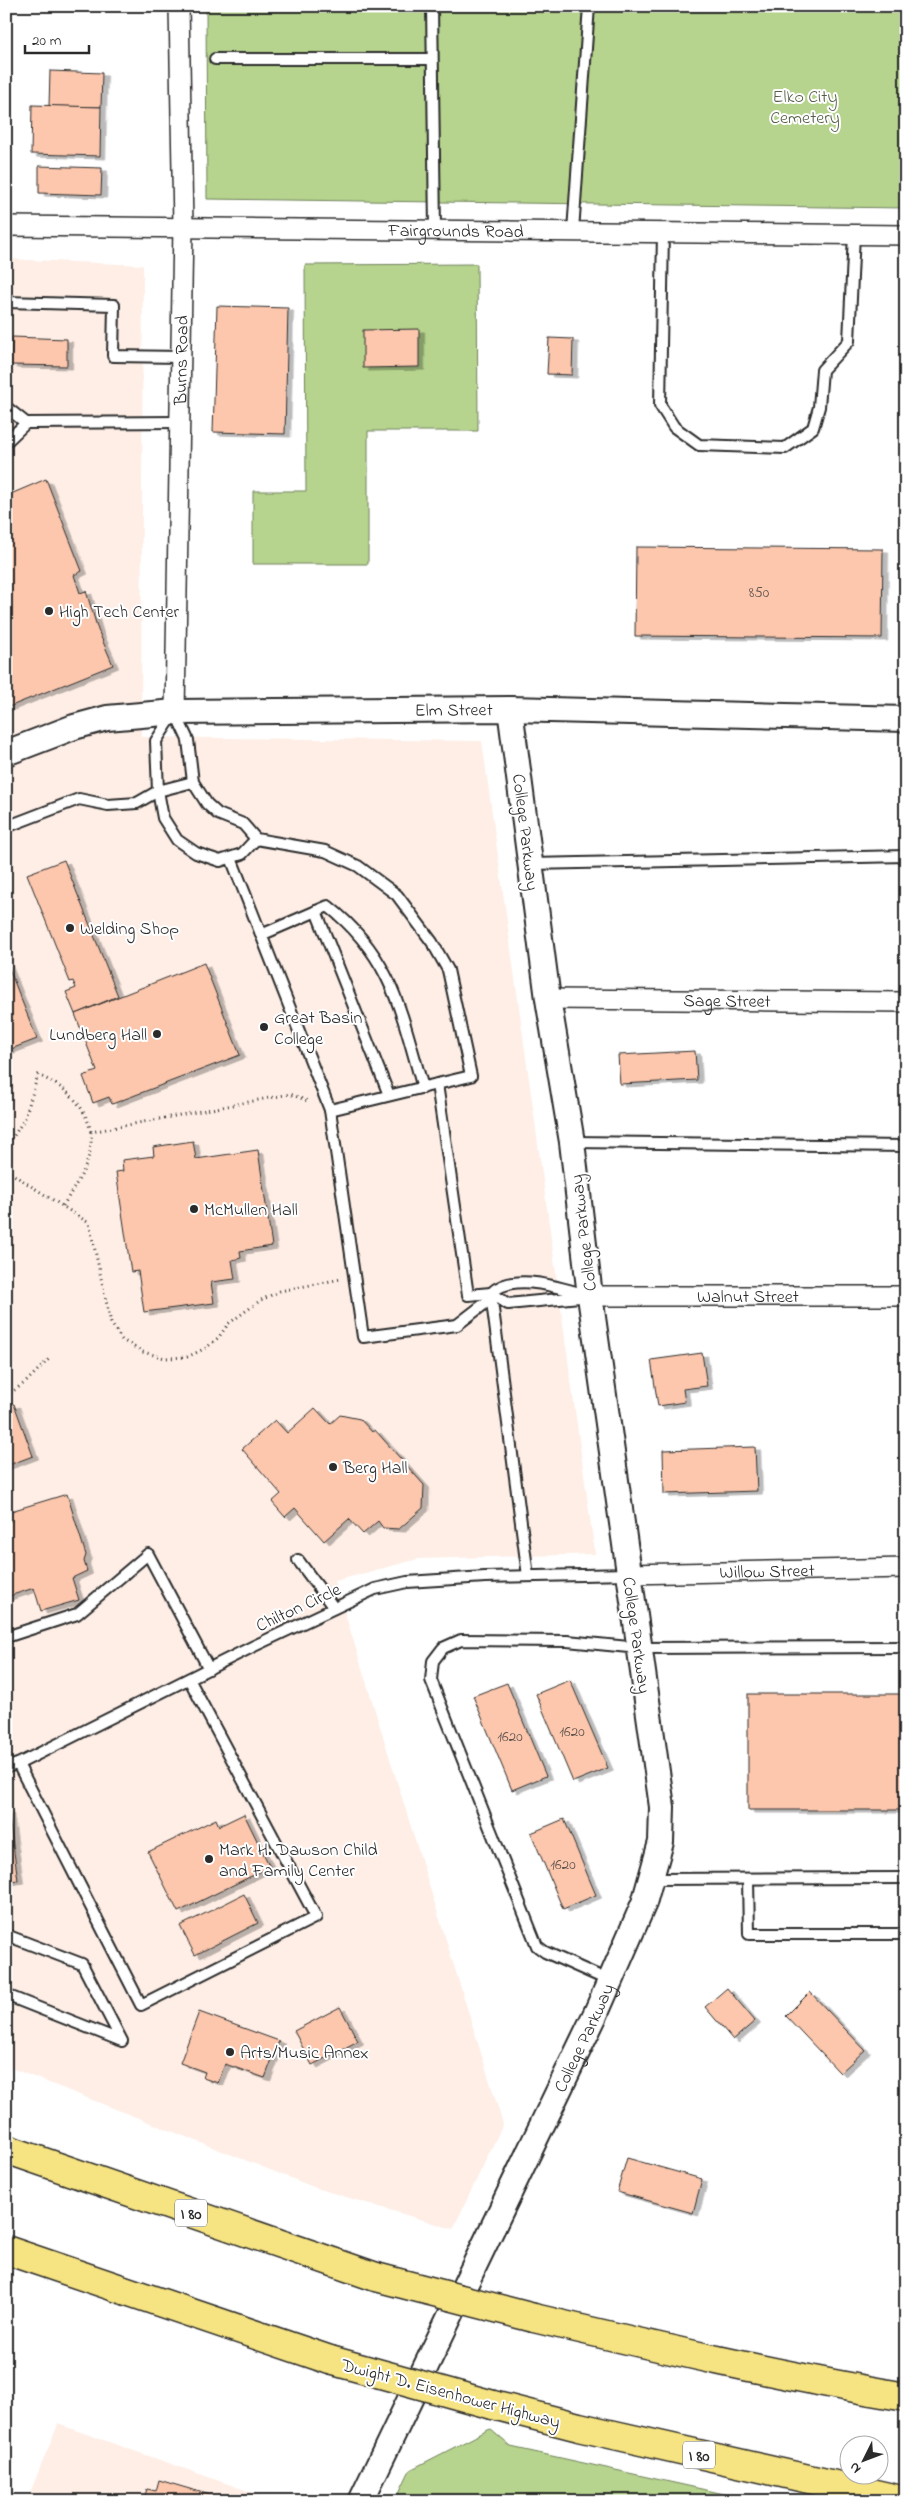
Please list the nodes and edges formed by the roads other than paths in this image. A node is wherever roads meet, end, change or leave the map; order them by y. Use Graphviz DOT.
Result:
graph roads {
  1 [pos="179,6"];
  2 [pos="432,6"];
  3 [pos="589,6"];
  4 [pos="215,59"];
  5 [pos="431,59"];
  6 [pos="6,226"];
  7 [pos="183,226"];
  8 [pos="435,229"];
  9 [pos="573,231"];
  10 [pos="663,232"];
  11 [pos="854,234"];
  12 [pos="906,234"];
  13 [pos="6,302"];
  14 [pos="182,357"];
  15 [pos="6,407"];
  16 [pos="181,422"];
  17 [pos="26,423"];
  18 [pos="6,442"];
  19 [pos="510,710"];
  20 [pos="175,712"];
  21 [pos="906,719"];
  22 [pos="6,752"];
  23 [pos="193,782"];
  24 [pos="158,790"];
  25 [pos="6,827"];
  26 [pos="256,838"];
  27 [pos="906,856"];
  28 [pos="231,858"];
  29 [pos="530,864"];
  30 [pos="316,911"];
  31 [pos="261,935"];
  32 [pos="548,999"];
  33 [pos="906,1002"];
  34 [pos="437,1084"];
  35 [pos="423,1088"];
  36 [pos="389,1095"];
  37 [pos="330,1110"];
  38 [pos="572,1142"];
  39 [pos="906,1146"];
  40 [pos="491,1296"];
  41 [pos="590,1296"];
  42 [pos="906,1296"];
  43 [pos="298,1560"];
  44 [pos="906,1568"];
  45 [pos="628,1574"];
  46 [pos="528,1576"];
  47 [pos="334,1608"];
  48 [pos="6,1637"];
  49 [pos="906,1647"];
  50 [pos="639,1648"];
  51 [pos="209,1669"];
  52 [pos="189,1679"];
  53 [pos="18,1764"];
  54 [pos="6,1767"];
  55 [pos="906,1878"];
  56 [pos="651,1879"];
  57 [pos="748,1879"];
  58 [pos="906,1934"];
  59 [pos="6,1935"];
  60 [pos="610,1981"];
  61 [pos="6,1995"];
  62 [pos="6,2149"];
  63 [pos="6,2250"];
  64 [pos="906,2398"];
  65 [pos="906,2500"];
  66 [pos="361,2501"];
  1 -- 7 [label="street, Burns Road"];
  2 -- 5 [label="lane"];
  3 -- 9 [label="lane"];
  4 -- 5 [label="lane"];
  5 -- 8 [label="lane"];
  6 -- 7 [label="street, Fairgrounds Road"];
  7 -- 8 [label="street, Fairgrounds Road"];
  7 -- 14 [label="street, Burns Road"];
  8 -- 9 [label="street, Fairgrounds Road"];
  9 -- 10 [label="street, Fairgrounds Road"];
  10 -- 11 [label="street, Fairgrounds Road"];
  10 -- 11 [label="lane"];
  11 -- 12 [label="street, Fairgrounds Road"];
  13 -- 14 [label="lane"];
  14 -- 16 [label="street, Burns Road"];
  15 -- 17 [label="lane"];
  16 -- 17 [label="lane"];
  16 -- 20 [label="street, Burns Road"];
  17 -- 18 [label="lane"];
  19 -- 20 [label="street, Elm Street"];
  19 -- 21 [label="street, Elm Street"];
  19 -- 29 [label="street, College Parkway"];
  20 -- 22 [label="street, Elm Street"];
  20 -- 23 [label="lane"];
  20 -- 24 [label="lane"];
  23 -- 24 [label="lane"];
  23 -- 26 [label="lane"];
  24 -- 25 [label="lane"];
  24 -- 28 [label="lane"];
  26 -- 28 [label="lane"];
  26 -- 34 [label="lane"];
  27 -- 29 [label="lane"];
  28 -- 31 [label="lane"];
  29 -- 32 [label="street, College Parkway"];
  30 -- 31 [label="lane"];
  30 -- 35 [label="lane"];
  30 -- 36 [label="lane"];
  31 -- 37 [label="lane"];
  32 -- 33 [label="street, Sage Street"];
  32 -- 38 [label="street, College Parkway"];
  34 -- 35 [label="lane"];
  34 -- 40 [label="lane"];
  35 -- 36 [label="lane"];
  36 -- 37 [label="lane"];
  37 -- 40 [label="lane"];
  38 -- 39 [label="lane"];
  38 -- 41 [label="street, College Parkway"];
  40 -- 41 [label="lane"];
  40 -- 41 [label="lane"];
  40 -- 46 [label="lane"];
  41 -- 42 [label="street, Walnut Street"];
  41 -- 45 [label="street, College Parkway"];
  43 -- 47 [label="lane"];
  44 -- 45 [label="street, Willow Street"];
  45 -- 46 [label="lane, Chilton Circle"];
  45 -- 50 [label="street, College Parkway"];
  46 -- 47 [label="lane, Chilton Circle"];
  47 -- 51 [label="lane, Chilton Circle"];
  48 -- 51 [label="lane"];
  49 -- 50 [label="lane"];
  50 -- 56 [label="street, College Parkway"];
  50 -- 60 [label="lane"];
  51 -- 52 [label="lane, Chilton Circle"];
  52 -- 53 [label="lane, Chilton Circle"];
  52 -- 53 [label="lane"];
  53 -- 54 [label="lane, Chilton Circle"];
  55 -- 57 [label="lane"];
  56 -- 57 [label="lane"];
  56 -- 60 [label="street, College Parkway"];
  57 -- 58 [label="lane"];
  59 -- 61 [label="lane"];
  60 -- 66 [label="street, College Parkway"];
  62 -- 64 [label="highway, I 80, bridge"];
  63 -- 65 [label="highway, Dwight D. Eisenhower Highway / I 80, bridge"];
}
